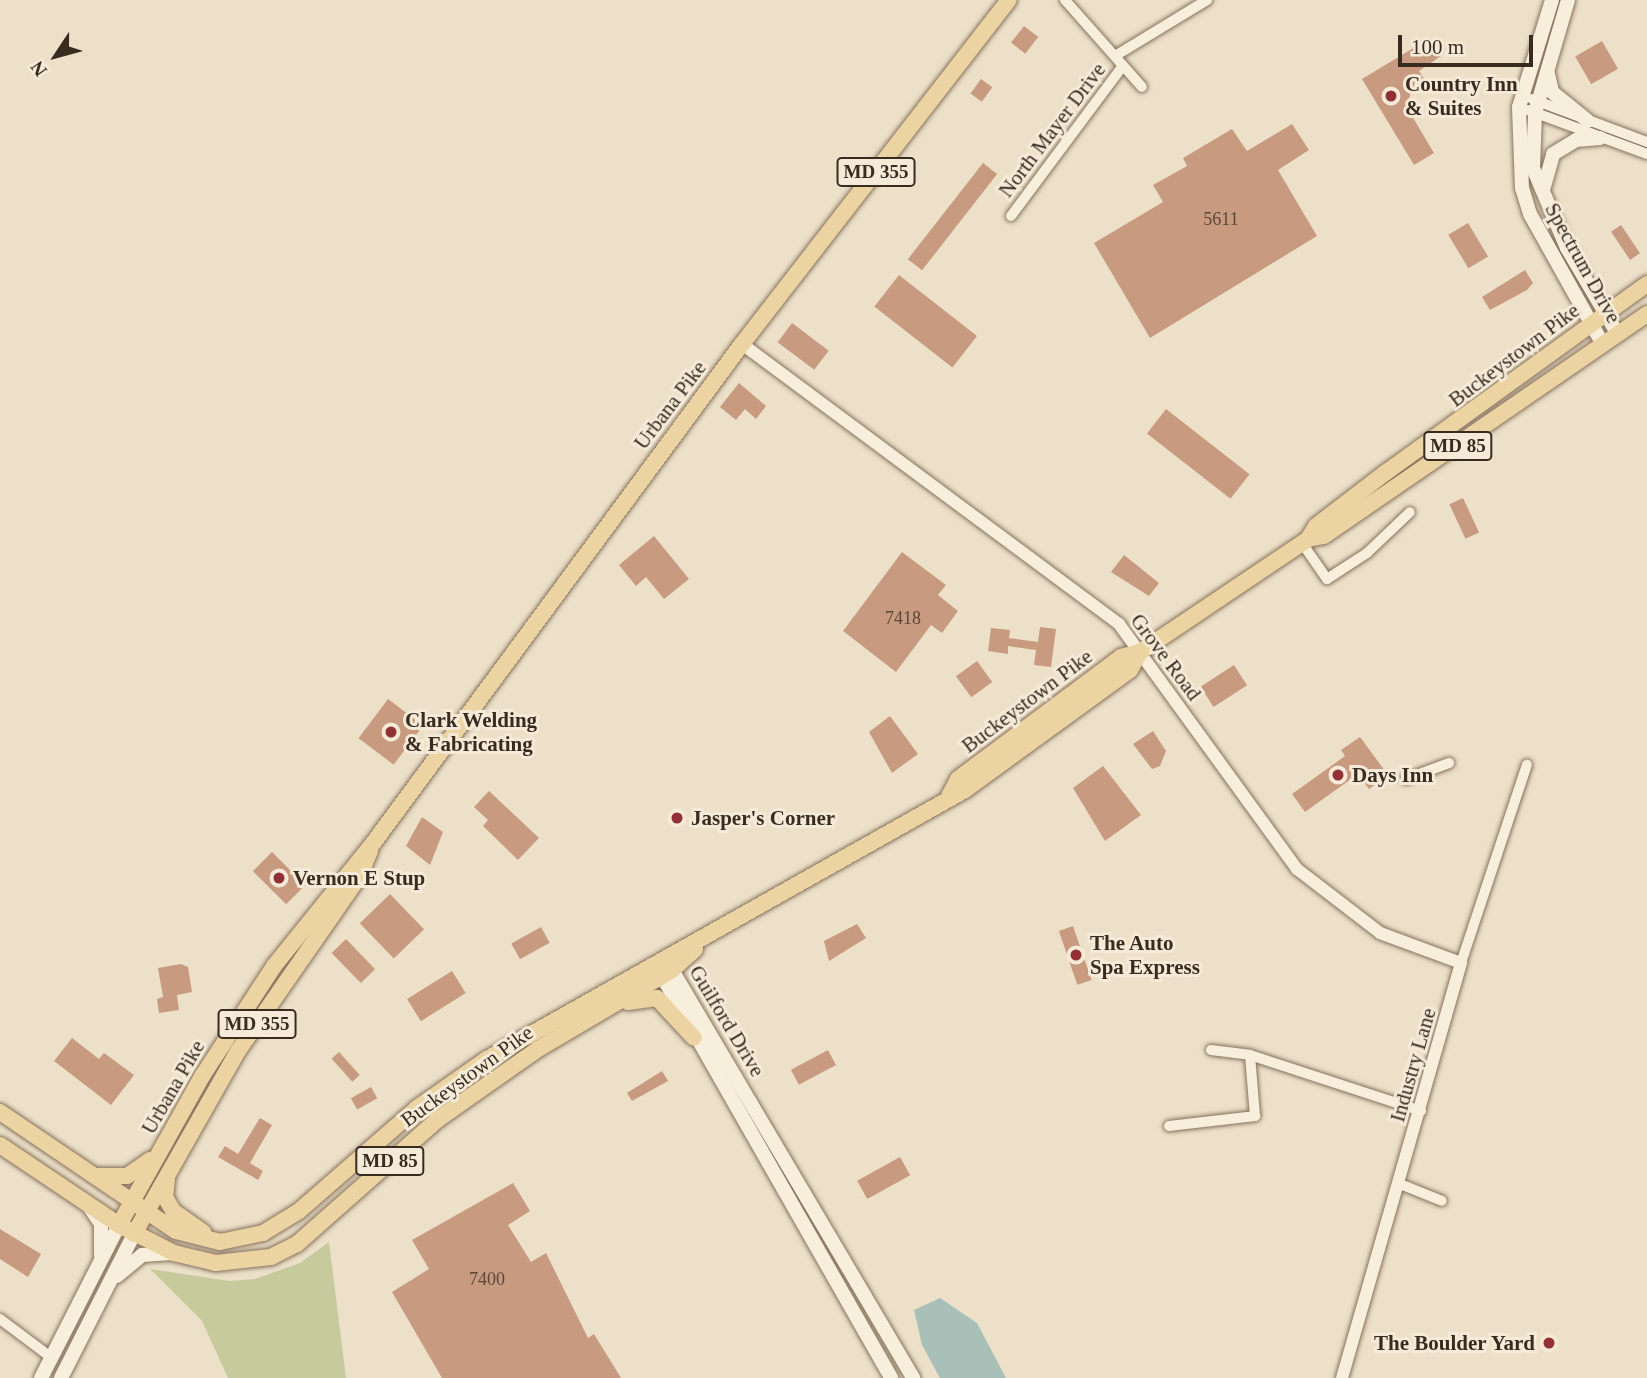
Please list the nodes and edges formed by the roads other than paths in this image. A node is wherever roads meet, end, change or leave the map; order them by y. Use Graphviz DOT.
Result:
graph roads {
  1 [pos="1009,0"];
  2 [pos="1065,0"];
  3 [pos="1207,0"];
  4 [pos="1552,0"];
  5 [pos="1568,0"];
  6 [pos="1115,56"];
  7 [pos="1123,66"];
  8 [pos="1548,69"];
  9 [pos="1142,88"];
  10 [pos="1521,101"];
  11 [pos="1537,107"];
  12 [pos="1588,121"];
  13 [pos="1600,138"];
  14 [pos="1647,142"];
  15 [pos="1647,154"];
  16 [pos="1543,198"];
  17 [pos="1012,216"];
  18 [pos="1647,284"];
  19 [pos="1606,313"];
  20 [pos="1647,314"];
  21 [pos="1591,324"];
  22 [pos="1618,333"];
  23 [pos="1602,343"];
  24 [pos="742,344"];
  25 [pos="1410,512"];
  26 [pos="1305,541"];
  27 [pos="1140,652"];
  28 [pos="1449,763"];
  29 [pos="1527,765"];
  30 [pos="1406,779"];
  31 [pos="374,842"];
  32 [pos="1461,963"];
  33 [pos="662,969"];
  34 [pos="596,1014"];
  35 [pos="694,1038"];
  36 [pos="1211,1050"];
  37 [pos="1250,1055"];
  38 [pos="1420,1111"];
  39 [pos="0,1112"];
  40 [pos="1170,1126"];
  41 [pos="0,1145"];
  42 [pos="162,1148"];
  43 [pos="168,1170"];
  44 [pos="85,1171"];
  45 [pos="1400,1184"];
  46 [pos="131,1201"];
  47 [pos="1442,1201"];
  48 [pos="88,1205"];
  49 [pos="146,1210"];
  50 [pos="119,1225"];
  51 [pos="134,1234"];
  52 [pos="243,1238"];
  53 [pos="174,1253"];
  54 [pos="100,1264"];
  55 [pos="105,1290"];
  56 [pos="0,1319"];
  57 [pos="52,1358"];
  58 [pos="911,1377"];
  59 [pos="41,1378"];
  60 [pos="61,1378"];
  61 [pos="891,1378"];
  62 [pos="1342,1378"];
  1 -- 24 [label="main road, Urbana Pike / MD 355"];
  2 -- 6 [label="street"];
  3 -- 6 [label="street"];
  4 -- 10 [label="main road, Spectrum Drive"];
  5 -- 8 [label="main road, Spectrum Drive"];
  6 -- 7 [label="street"];
  7 -- 9 [label="street"];
  7 -- 17 [label="street, North Mayer Drive"];
  8 -- 11 [label="main road, Spectrum Drive"];
  8 -- 12 [label="main road"];
  10 -- 11 [label="street"];
  10 -- 21 [label="main road, Spectrum Drive"];
  11 -- 12 [label="street"];
  11 -- 13 [label="street"];
  11 -- 16 [label="main road, Spectrum Drive"];
  12 -- 14 [label="street"];
  13 -- 15 [label="street"];
  13 -- 16 [label="main road"];
  16 -- 19 [label="main road, Spectrum Drive"];
  18 -- 19 [label="main road, Buckeystown Pike / MD 85"];
  19 -- 21 [label="main road, Buckeystown Pike / MD 85"];
  19 -- 22 [label="main road, Spectrum Drive"];
  20 -- 22 [label="main road, Buckeystown Pike / MD 85"];
  21 -- 23 [label="main road, Spectrum Drive"];
  21 -- 26 [label="main road, Buckeystown Pike / MD 85"];
  22 -- 23 [label="main road, Buckeystown Pike / MD 85"];
  23 -- 26 [label="main road, Buckeystown Pike / MD 85"];
  24 -- 27 [label="street, Grove Road"];
  24 -- 31 [label="main road, Urbana Pike / MD 355"];
  25 -- 26 [label="street"];
  26 -- 27 [label="main road, Buckeystown Pike / MD 85"];
  27 -- 32 [label="street, Grove Road"];
  27 -- 33 [label="main road, Buckeystown Pike / MD 85"];
  28 -- 30 [label="street"];
  29 -- 32 [label="street, Industry Lane"];
  31 -- 42 [label="main road, Urbana Pike / MD 355"];
  31 -- 43 [label="main road, Urbana Pike / MD 355"];
  32 -- 38 [label="street, Industry Lane"];
  33 -- 34 [label="main road, Buckeystown Pike / MD 85"];
  33 -- 35 [label="main road, Guilford Drive"];
  33 -- 52 [label="main road, Buckeystown Pike / MD 85"];
  33 -- 58 [label="main road, Guilford Drive"];
  34 -- 35 [label="main road"];
  34 -- 53 [label="main road, Buckeystown Pike / MD 85"];
  35 -- 61 [label="main road, Guilford Drive"];
  36 -- 37 [label="street"];
  37 -- 38 [label="street"];
  37 -- 40 [label="street"];
  38 -- 45 [label="street, Industry Lane"];
  39 -- 44 [label="main road, Buckeystown Pike / MD 85"];
  41 -- 48 [label="main road, Buckeystown Pike / MD 85"];
  42 -- 44 [label="main road"];
  42 -- 46 [label="main road, Urbana Pike / MD 355"];
  43 -- 49 [label="main road, Urbana Pike / MD 355"];
  43 -- 52 [label="main road"];
  44 -- 46 [label="main road, Buckeystown Pike / MD 85"];
  45 -- 47 [label="street"];
  45 -- 62 [label="street, Industry Lane"];
  46 -- 49 [label="main road, Buckeystown Pike / MD 85"];
  46 -- 50 [label="main road, Urbana Pike / MD 355"];
  48 -- 50 [label="main road, Buckeystown Pike / MD 85"];
  48 -- 54 [label="main road"];
  49 -- 51 [label="main road, Urbana Pike / MD 355"];
  49 -- 52 [label="main road, Buckeystown Pike / MD 85"];
  50 -- 51 [label="main road, Buckeystown Pike / MD 85"];
  50 -- 54 [label="main road, MD 355"];
  51 -- 53 [label="main road, Buckeystown Pike / MD 85"];
  51 -- 55 [label="main road, MD 355"];
  53 -- 55 [label="main road"];
  54 -- 57 [label="main road, MD 355"];
  55 -- 60 [label="main road, MD 355"];
  56 -- 57 [label="street"];
  57 -- 59 [label="main road, MD 355"];
}
